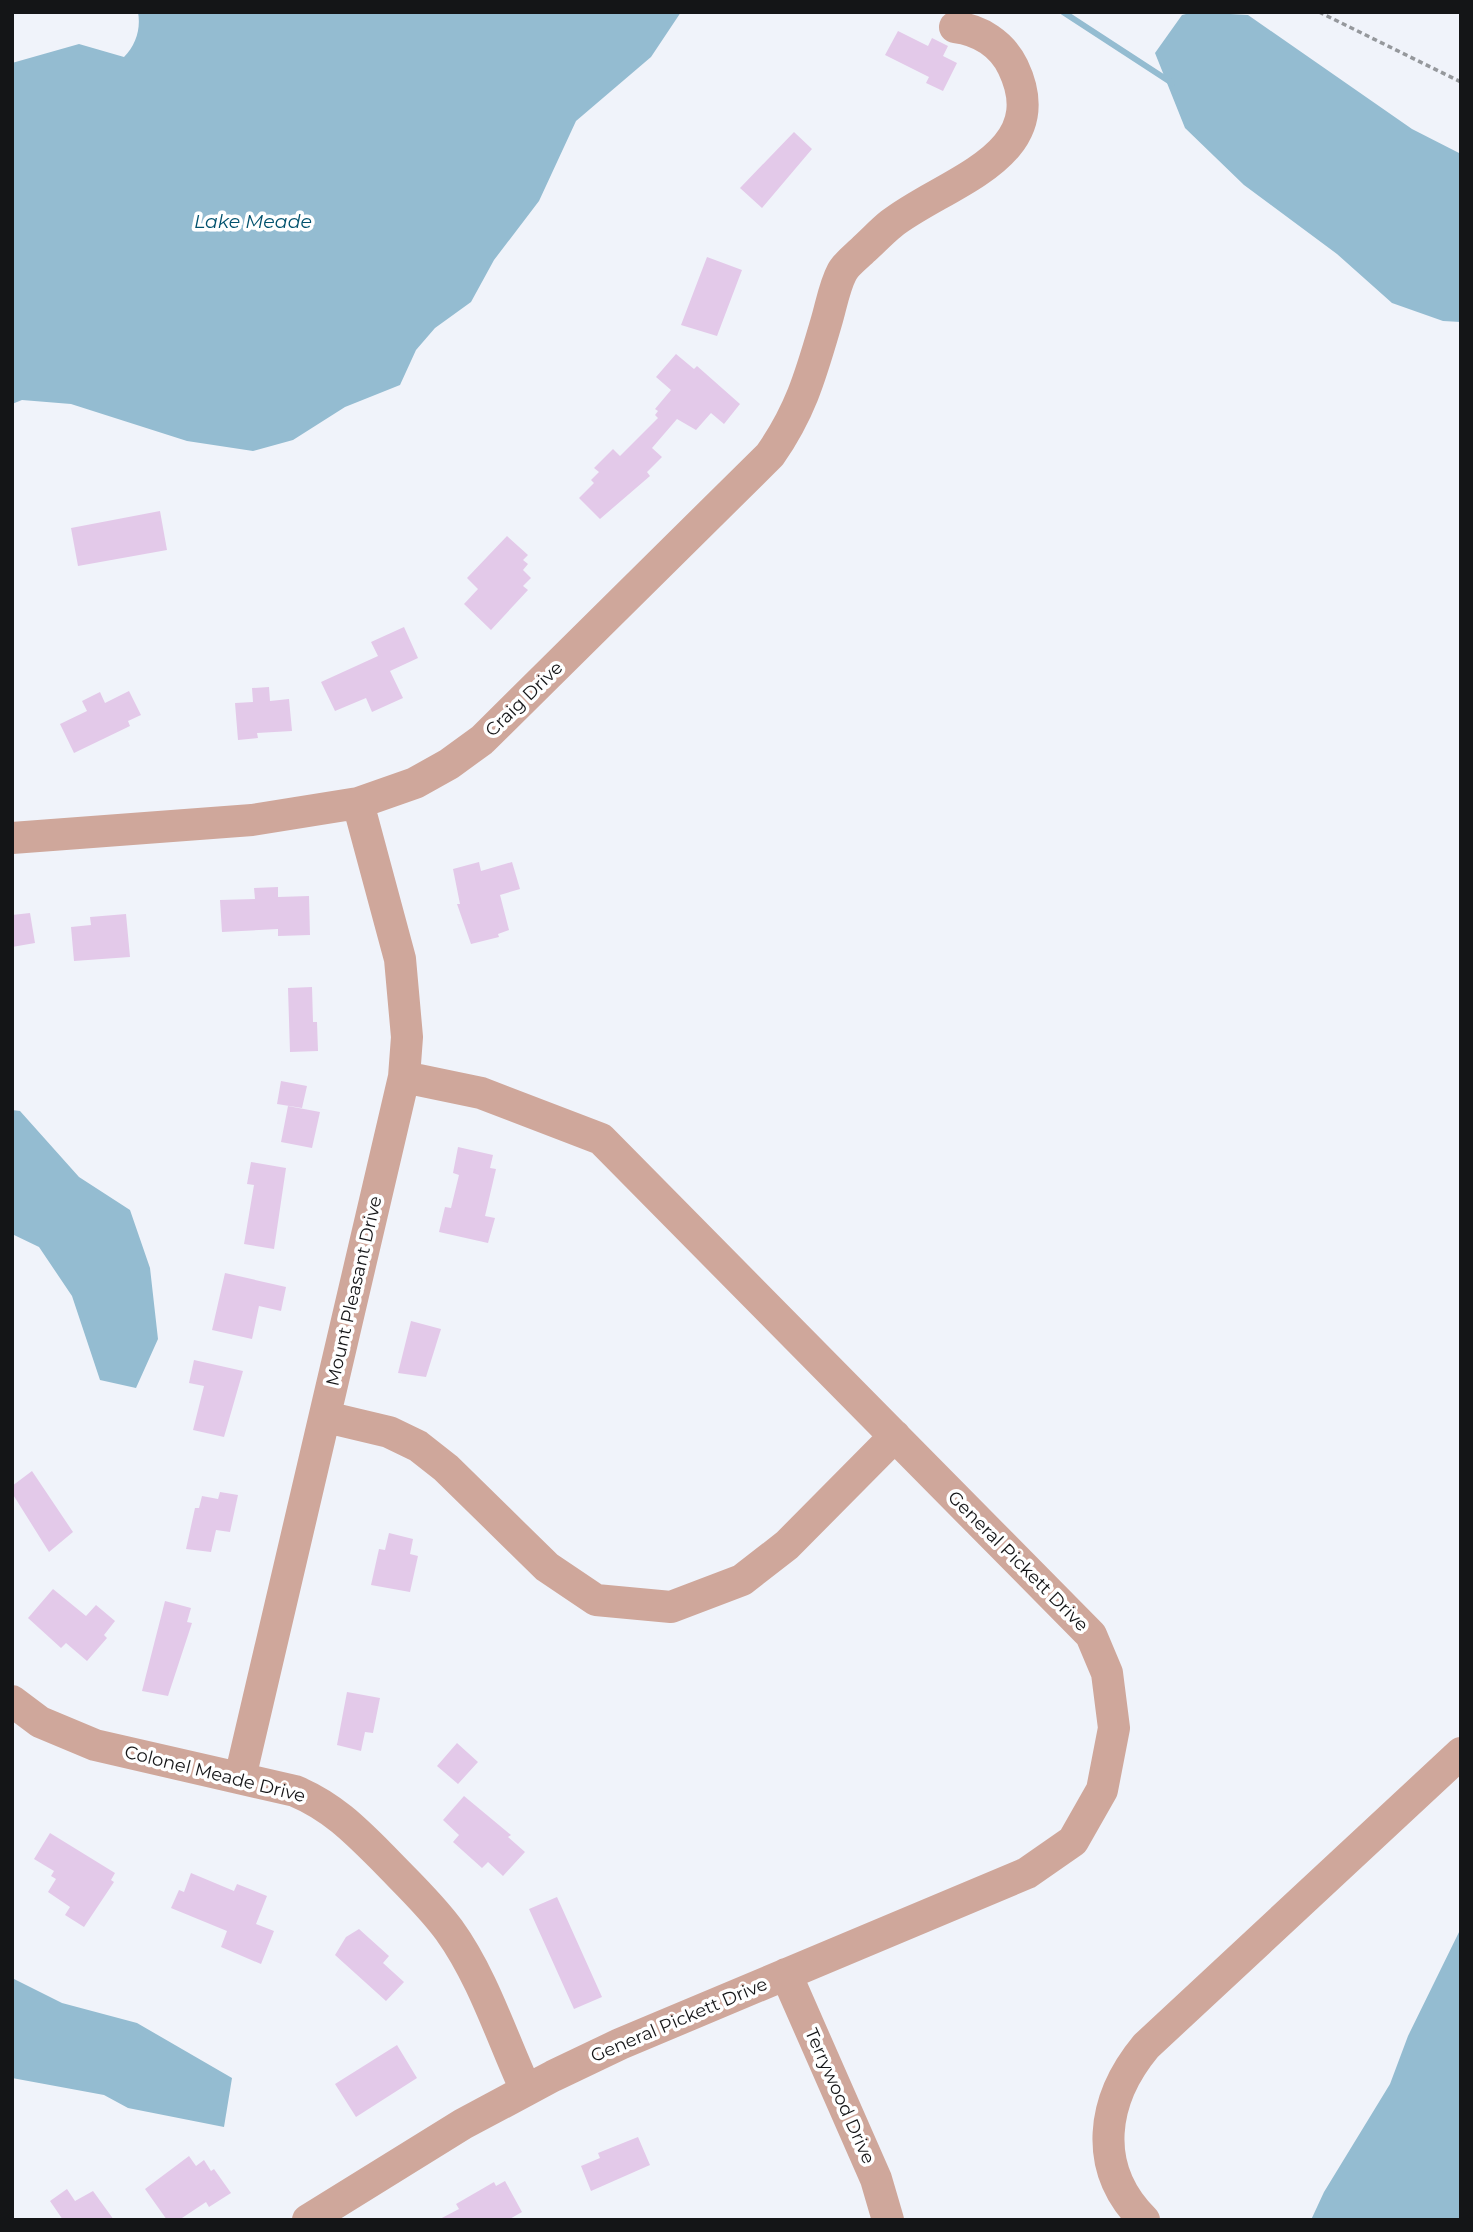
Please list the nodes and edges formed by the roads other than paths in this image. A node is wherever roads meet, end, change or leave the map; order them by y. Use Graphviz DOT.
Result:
graph roads {
  1 [pos="955,27"];
  2 [pos="358,803"];
  3 [pos="12,838"];
  4 [pos="404,1077"];
  5 [pos="326,1417"];
  6 [pos="895,1436"];
  7 [pos="12,1701"];
  8 [pos="1461,1753"];
  9 [pos="240,1778"];
  10 [pos="786,1975"];
  11 [pos="526,2090"];
  12 [pos="307,2220"];
  13 [pos="888,2220"];
  14 [pos="1144,2220"];
  1 -- 2 [label="street, Craig Drive"];
  2 -- 3 [label="street, Craig Drive"];
  2 -- 4 [label="street, Mount Pleasant Drive"];
  4 -- 5 [label="street, Mount Pleasant Drive"];
  4 -- 6 [label="street, General Pickett Drive"];
  5 -- 6 [label="street"];
  5 -- 9 [label="street, Mount Pleasant Drive"];
  6 -- 10 [label="street, General Pickett Drive"];
  7 -- 9 [label="street, Colonel Meade Drive"];
  8 -- 14 [label="street"];
  9 -- 11 [label="street, Colonel Meade Drive"];
  10 -- 11 [label="street, General Pickett Drive"];
  10 -- 13 [label="street, Terrywood Drive"];
  11 -- 12 [label="street, General Pickett Drive"];
}
